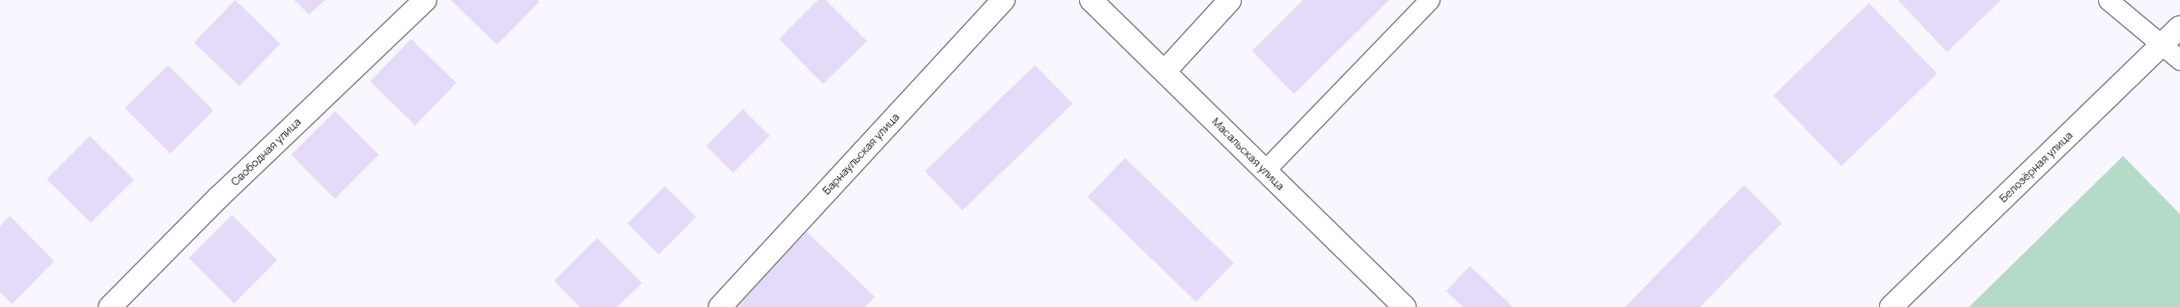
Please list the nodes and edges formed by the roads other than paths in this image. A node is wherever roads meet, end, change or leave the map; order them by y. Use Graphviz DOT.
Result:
graph roads {
  1 [pos="425,0"];
  2 [pos="1003,0"];
  3 [pos="1091,0"];
  4 [pos="1230,0"];
  5 [pos="1429,0"];
  6 [pos="2111,1"];
  7 [pos="2180,27"];
  8 [pos="2163,44"];
  9 [pos="2180,60"];
  10 [pos="1165,71"];
  11 [pos="1264,171"];
  12 [pos="110,307"];
  13 [pos="720,307"];
  14 [pos="1405,307"];
  15 [pos="1891,307"];
  1 -- 12 [label="street, Свободная улица"];
  2 -- 13 [label="street, Барнаульская улица"];
  3 -- 10 [label="street, Масальская улица"];
  4 -- 10 [label="street"];
  5 -- 11 [label="lane"];
  6 -- 8 [label="lane"];
  7 -- 8 [label="street, Белозёрная улица"];
  8 -- 9 [label="lane"];
  8 -- 15 [label="street, Белозёрная улица"];
  10 -- 11 [label="street, Масальская улица"];
  11 -- 14 [label="street, Масальская улица"];
}
